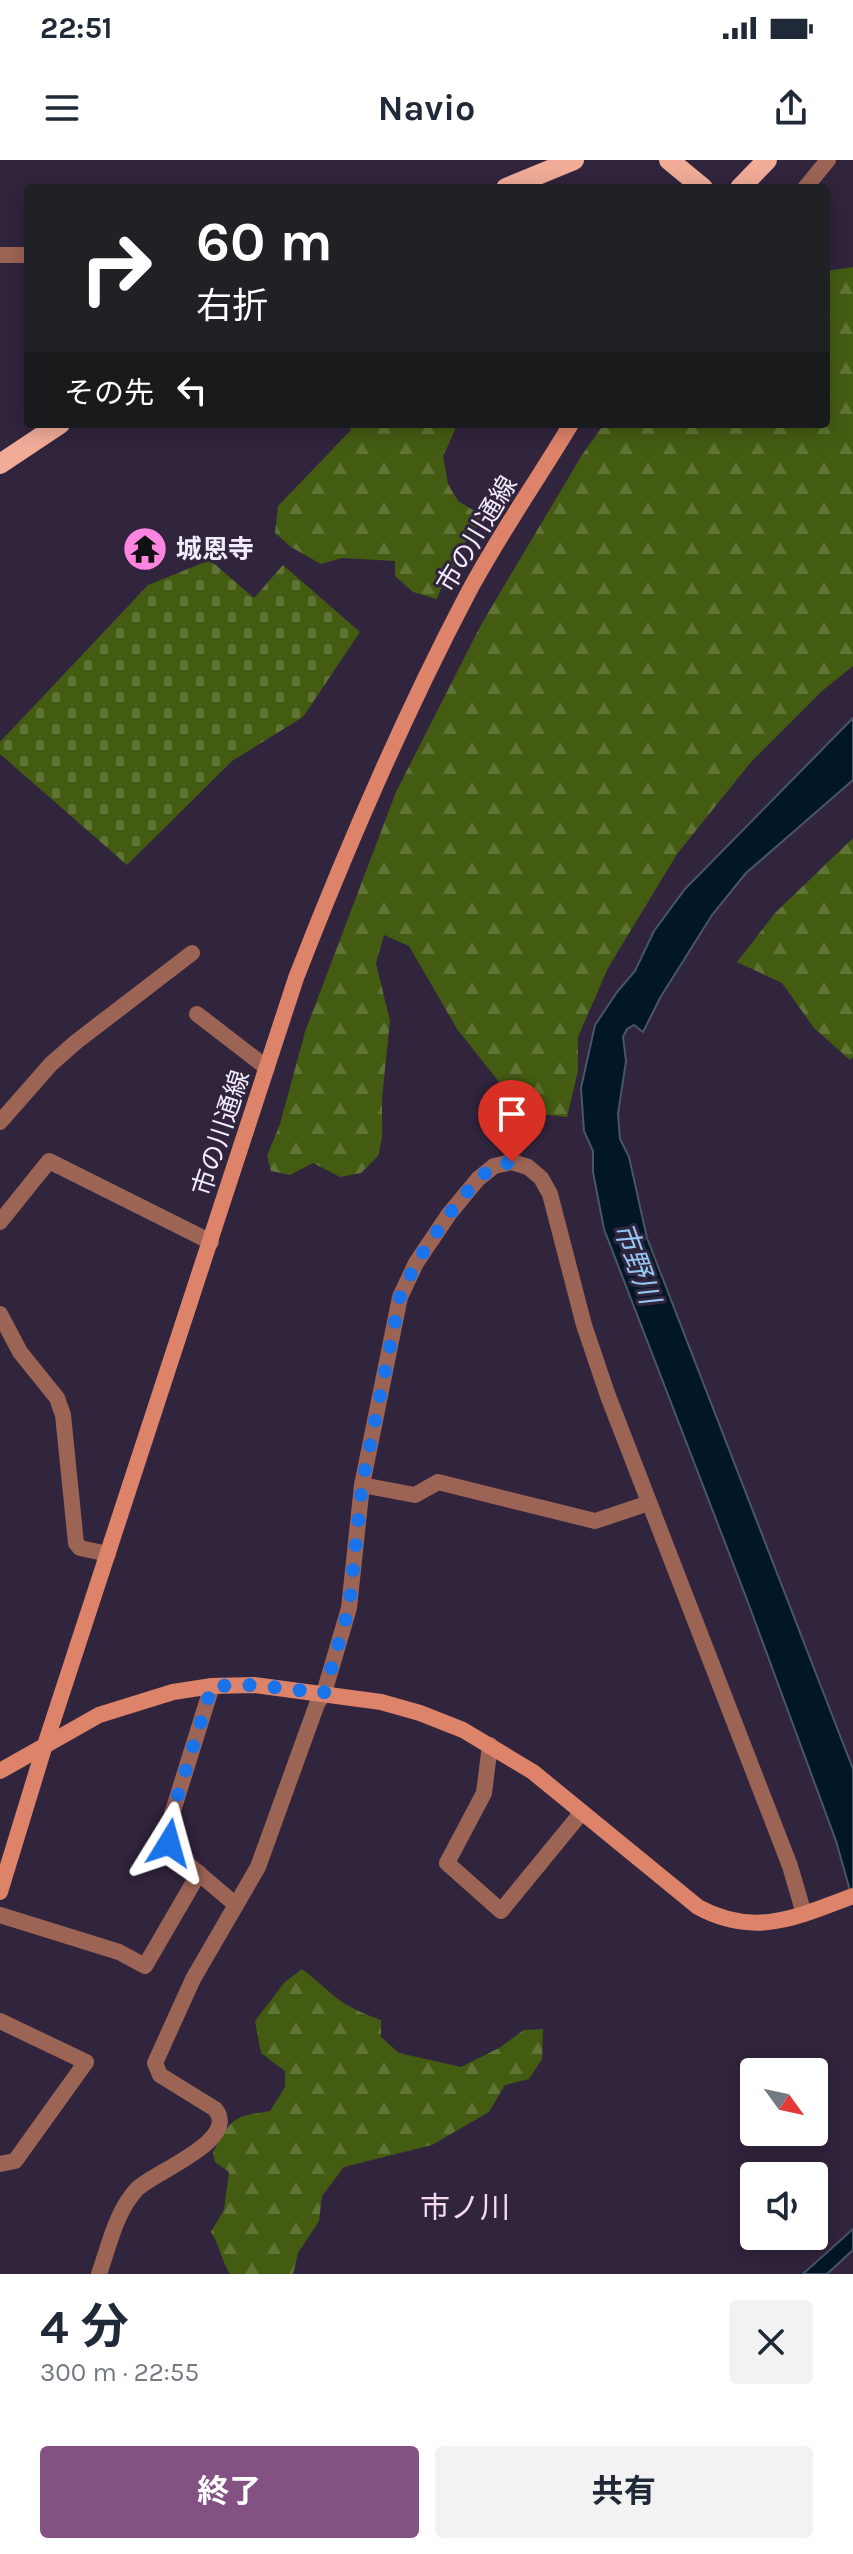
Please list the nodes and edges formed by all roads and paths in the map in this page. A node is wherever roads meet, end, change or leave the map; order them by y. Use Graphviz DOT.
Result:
graph roads {
  1 [pos="574,160"];
  2 [pos="669,160"];
  3 [pos="767,160"];
  4 [pos="828,160"];
  5 [pos="516,184"];
  6 [pos="698,184"];
  7 [pos="744,184"];
  8 [pos="808,184"];
  9 [pos="0,255"];
  10 [pos="24,255"];
  11 [pos="54,428"];
  12 [pos="569,428"];
  13 [pos="0,464"];
  14 [pos="192,953"];
  15 [pos="197,1014"];
  16 [pos="267,1068"];
  17 [pos="0,1122"];
  18 [pos="0,1222"];
  19 [pos="211,1242"];
  20 [pos="0,1314"];
  21 [pos="362,1485"];
  22 [pos="649,1503"];
  23 [pos="108,1554"];
  24 [pos="212,1686"];
  25 [pos="324,1693"];
  26 [pos="490,1745"];
  27 [pos="44,1748"];
  28 [pos="0,1771"];
  29 [pos="582,1812"];
  30 [pos="199,1873"];
  31 [pos="0,1892"];
  32 [pos="853,1896"];
  33 [pos="236,1905"];
  34 [pos="804,1914"];
  35 [pos="0,1915"];
  36 [pos="0,2021"];
  37 [pos="0,2164"];
  38 [pos="99,2274"];
  1 -- 5 [label="main road"];
  2 -- 6 [label="main road"];
  3 -- 7 [label="main road"];
  4 -- 8 [label="street"];
  9 -- 10 [label="street"];
  11 -- 13 [label="main road"];
  12 -- 16 [label="street, 市の川通線"];
  14 -- 17 [label="street"];
  15 -- 16 [label="street"];
  16 -- 19 [label="street, 市の川通線"];
  18 -- 19 [label="street"];
  19 -- 23 [label="street, 市の川通線"];
  20 -- 23 [label="street"];
  21 -- 22 [label="street"];
  21 -- 22 [label="street"];
  21 -- 25 [label="street"];
  22 -- 34 [label="street"];
  23 -- 27 [label="street, 市の川通線"];
  24 -- 25 [label="street"];
  24 -- 27 [label="street"];
  24 -- 30 [label="street"];
  25 -- 26 [label="street"];
  25 -- 33 [label="street"];
  26 -- 29 [label="street"];
  26 -- 29 [label="street"];
  27 -- 28 [label="street"];
  27 -- 31 [label="street, 市の川通線"];
  29 -- 34 [label="street"];
  30 -- 33 [label="street"];
  30 -- 35 [label="street"];
  32 -- 34 [label="street"];
  33 -- 38 [label="street"];
  36 -- 37 [label="street"];
}
